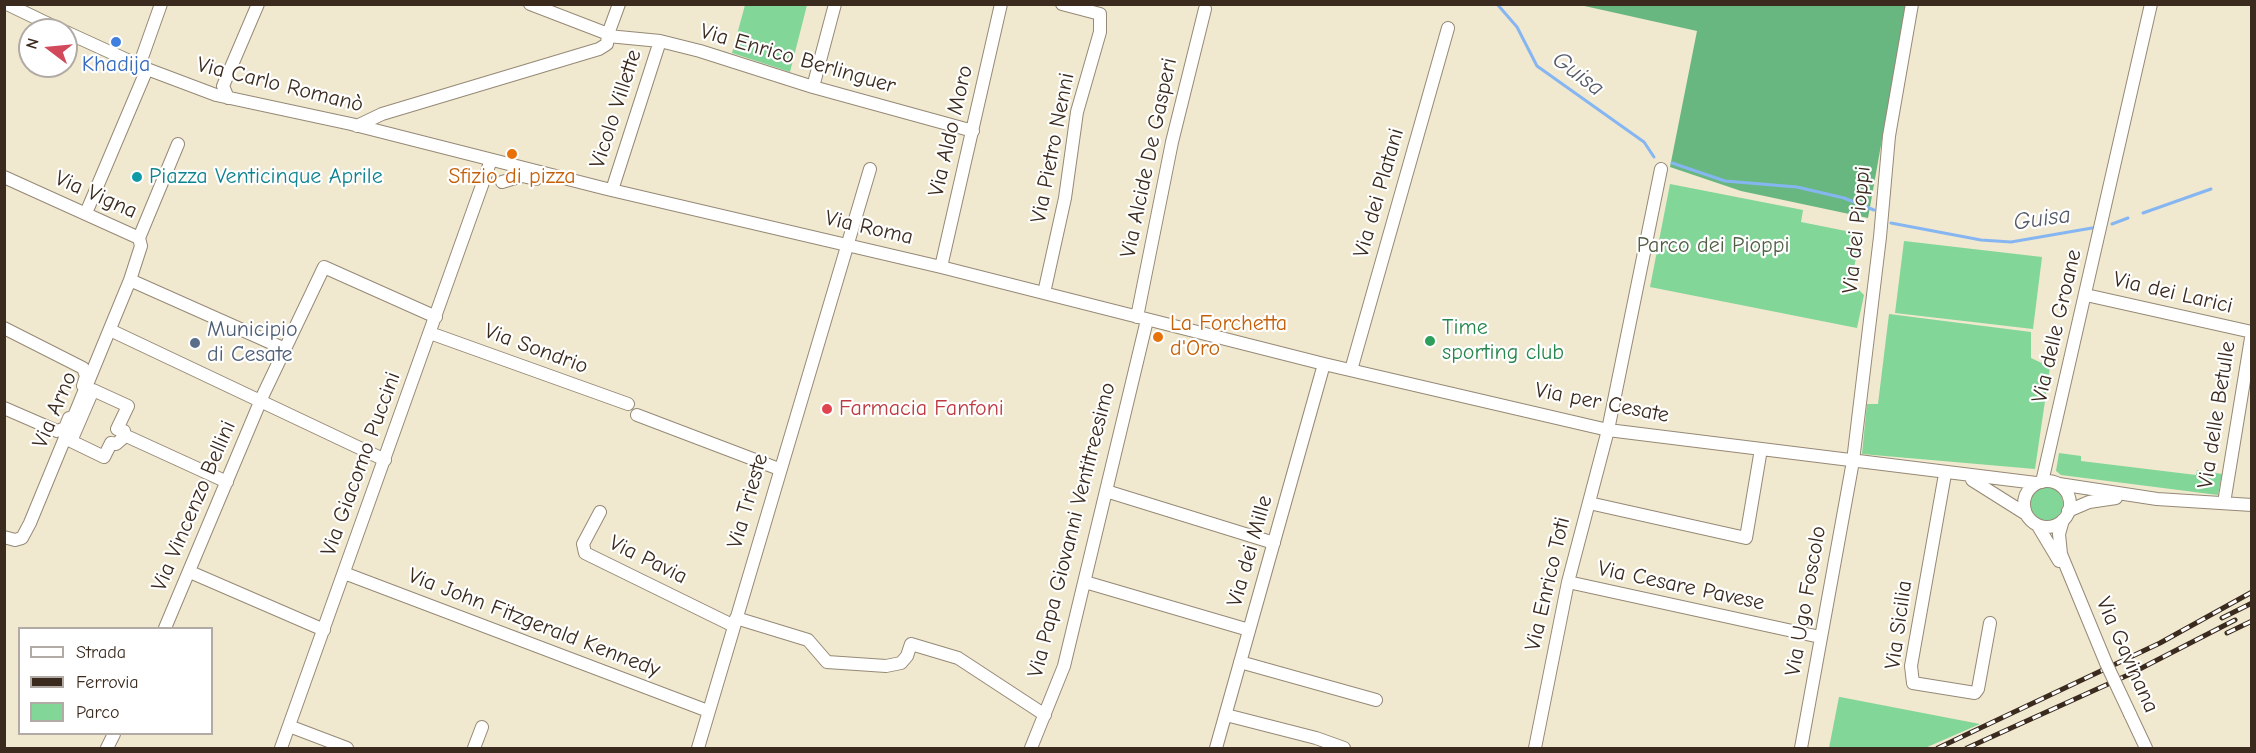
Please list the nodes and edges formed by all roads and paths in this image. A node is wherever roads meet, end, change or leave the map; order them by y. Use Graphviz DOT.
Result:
graph roads {
  1 [pos="161,4"];
  2 [pos="258,4"];
  3 [pos="530,4"];
  4 [pos="619,4"];
  5 [pos="835,4"];
  6 [pos="1001,4"];
  7 [pos="1062,4"];
  8 [pos="1912,4"];
  9 [pos="2151,4"];
  10 [pos="8,5"];
  11 [pos="1205,9"];
  12 [pos="36,18"];
  13 [pos="1448,28"];
  14 [pos="608,35"];
  15 [pos="78,38"];
  16 [pos="660,41"];
  17 [pos="143,68"];
  18 [pos="813,87"];
  19 [pos="220,94"];
  20 [pos="357,126"];
  21 [pos="973,131"];
  22 [pos="178,144"];
  23 [pos="491,160"];
  24 [pos="518,167"];
  25 [pos="1661,169"];
  26 [pos="870,170"];
  27 [pos="4,177"];
  28 [pos="556,177"];
  29 [pos="502,182"];
  30 [pos="612,190"];
  31 [pos="480,194"];
  32 [pos="86,213"];
  33 [pos="139,238"];
  34 [pos="829,240"];
  35 [pos="847,245"];
  36 [pos="841,266"];
  37 [pos="941,267"];
  38 [pos="130,280"];
  39 [pos="1044,293"];
  40 [pos="2086,295"];
  41 [pos="436,317"];
  42 [pos="1142,319"];
  43 [pos="4,327"];
  44 [pos="110,330"];
  45 [pos="2252,332"];
  46 [pos="430,333"];
  47 [pos="1236,342"];
  48 [pos="285,349"];
  49 [pos="1323,364"];
  50 [pos="96,366"];
  51 [pos="1351,369"];
  52 [pos="261,400"];
  53 [pos="628,404"];
  54 [pos="4,408"];
  55 [pos="4,414"];
  56 [pos="637,415"];
  57 [pos="1608,430"];
  58 [pos="122,434"];
  59 [pos="64,441"];
  60 [pos="1761,449"];
  61 [pos="385,460"];
  62 [pos="1853,460"];
  63 [pos="779,469"];
  64 [pos="1945,474"];
  65 [pos="1966,477"];
  66 [pos="227,482"];
  67 [pos="2039,482"];
  68 [pos="2059,484"];
  69 [pos="1106,491"];
  70 [pos="2149,498"];
  71 [pos="1588,503"];
  72 [pos="2224,504"];
  73 [pos="2252,504"];
  74 [pos="600,512"];
  75 [pos="2026,514"];
  76 [pos="2066,516"];
  77 [pos="2038,526"];
  78 [pos="4,537"];
  79 [pos="1274,543"];
  80 [pos="190,572"];
  81 [pos="344,573"];
  82 [pos="2069,578"];
  83 [pos="1085,582"];
  84 [pos="1568,582"];
  85 [pos="735,622"];
  86 [pos="1990,623"];
  87 [pos="165,627"];
  88 [pos="324,630"];
  89 [pos="1249,630"];
  90 [pos="1821,637"];
  91 [pos="1240,662"];
  92 [pos="1376,700"];
  93 [pos="708,711"];
  94 [pos="1046,715"];
  95 [pos="1226,715"];
  96 [pos="289,726"];
  97 [pos="482,727"];
  98 [pos="281,748"];
  99 [pos="347,748"];
  100 [pos="474,748"];
  101 [pos="698,748"];
  102 [pos="1031,748"];
  103 [pos="1216,748"];
  104 [pos="1344,748"];
  105 [pos="1535,748"];
  106 [pos="1801,748"];
  107 [pos="2146,748"];
  1 -- 17 [label="street"];
  2 -- 19 [label="street"];
  3 -- 14 [label="street, Via Enrico Berlinguer"];
  4 -- 14 [label="street"];
  5 -- 18 [label="street"];
  6 -- 21 [label="street, Via Aldo Moro"];
  7 -- 39 [label="street, Via Pietro Nenni"];
  8 -- 62 [label="street, Via dei Pioppi"];
  9 -- 40 [label="street, Via delle Groane"];
  10 -- 12 [label="street"];
  11 -- 42 [label="street, Via Alcide De Gasperi"];
  13 -- 51 [label="street, Via dei Platani"];
  14 -- 16 [label="street, Via Enrico Berlinguer"];
  14 -- 20 [label="street"];
  15 -- 17 [label="street, Via Carlo Romanò"];
  16 -- 18 [label="street, Via Enrico Berlinguer"];
  16 -- 30 [label="street, Vicolo Villette"];
  17 -- 19 [label="street, Via Carlo Romanò"];
  17 -- 32 [label="street"];
  18 -- 21 [label="street, Via Enrico Berlinguer"];
  19 -- 20 [label="street, Via Carlo Romanò"];
  20 -- 23 [label="street, Via Carlo Romanò"];
  21 -- 37 [label="street, Via Aldo Moro"];
  22 -- 33 [label="street"];
  23 -- 24 [label="street, Via Roma"];
  23 -- 31 [label="street, Via Giacomo Puccini"];
  24 -- 28 [label="street, Via Roma"];
  24 -- 29 [label="street"];
  25 -- 57 [label="street, Via Enrico Toti"];
  26 -- 35 [label="street, Via Trieste"];
  27 -- 32 [label="street, Via Vigna"];
  28 -- 29 [label="street"];
  28 -- 30 [label="street, Via Roma"];
  29 -- 31 [label="street"];
  30 -- 34 [label="street, Via Roma"];
  31 -- 41 [label="street, Via Giacomo Puccini"];
  32 -- 33 [label="street, Via Vigna"];
  33 -- 38 [label="street, Via Vigna"];
  34 -- 35 [label="street, Via Roma"];
  34 -- 36 [label="street"];
  35 -- 36 [label="street, Via Trieste"];
  35 -- 37 [label="street, Via Roma"];
  36 -- 63 [label="street, Via Trieste"];
  37 -- 39 [label="street, Via Roma"];
  38 -- 44 [label="street, Via Arno"];
  38 -- 48 [label="street"];
  39 -- 42 [label="street, Via Roma"];
  40 -- 45 [label="street, Via dei Larici"];
  40 -- 67 [label="street, Via delle Groane"];
  41 -- 46 [label="street, Via Giacomo Puccini"];
  41 -- 48 [label="street, Via Vincenzo Bellini"];
  42 -- 47 [label="street, Via Roma"];
  42 -- 69 [label="street, Via Papa Giovanni Ventitreesimo"];
  43 -- 50 [label="street"];
  43 -- 54 [label="street"];
  44 -- 50 [label="street, Via Arno"];
  44 -- 52 [label="street"];
  45 -- 72 [label="street, Via delle Betulle"];
  46 -- 53 [label="street, Via Sondrio"];
  46 -- 61 [label="street, Via Giacomo Puccini"];
  47 -- 49 [label="street, Via per Cesate"];
  48 -- 52 [label="street, Via Vincenzo Bellini"];
  49 -- 51 [label="street, Via per Cesate"];
  49 -- 79 [label="street, Via dei Mille"];
  50 -- 59 [label="street, Via Arno"];
  51 -- 57 [label="street, Via per Cesate"];
  52 -- 61 [label="street"];
  52 -- 66 [label="street, Via Vincenzo Bellini"];
  55 -- 59 [label="street"];
  56 -- 63 [label="street"];
  57 -- 60 [label="street, Via per Cesate"];
  57 -- 71 [label="street, Via Enrico Toti"];
  58 -- 58 [label="street"];
  58 -- 66 [label="street"];
  59 -- 78 [label="street, Via Arno"];
  60 -- 62 [label="street, Via per Cesate"];
  60 -- 71 [label="street"];
  61 -- 81 [label="street, Via Giacomo Puccini"];
  62 -- 64 [label="street, Via per Cesate"];
  62 -- 90 [label="street, Via Ugo Foscolo"];
  63 -- 85 [label="street, Via Trieste"];
  64 -- 65 [label="street, Via per Cesate"];
  64 -- 86 [label="street, Via Sicilia"];
  65 -- 67 [label="street, Via per Cesate"];
  65 -- 75 [label="street, Via per Cesate"];
  66 -- 80 [label="street, Via Vincenzo Bellini"];
  67 -- 68 [label="street"];
  67 -- 75 [label="street"];
  68 -- 70 [label="street"];
  68 -- 76 [label="street"];
  69 -- 79 [label="street"];
  69 -- 83 [label="street, Via Papa Giovanni Ventitreesimo"];
  70 -- 72 [label="street"];
  70 -- 76 [label="street"];
  71 -- 84 [label="street, Via Enrico Toti"];
  72 -- 73 [label="street"];
  74 -- 85 [label="street, Via Pavia"];
  75 -- 77 [label="street"];
  76 -- 77 [label="street"];
  76 -- 82 [label="street, Via Gavinana"];
  77 -- 82 [label="street, Via Gavinana"];
  79 -- 89 [label="street, Via dei Mille"];
  80 -- 87 [label="street, Via Vincenzo Bellini"];
  80 -- 88 [label="street"];
  81 -- 88 [label="street, Via Giacomo Puccini"];
  81 -- 93 [label="street, Via John Fitzgerald Kennedy"];
  82 -- 107 [label="street, Via Gavinana, bridge"];
  83 -- 89 [label="street"];
  83 -- 94 [label="street, Via Papa Giovanni Ventitreesimo"];
  84 -- 90 [label="street, Via Cesare Pavese"];
  84 -- 105 [label="street, Via Enrico Toti"];
  85 -- 93 [label="street, Via Trieste"];
  85 -- 94 [label="street"];
  88 -- 96 [label="street, Via Giacomo Puccini"];
  89 -- 91 [label="street, Via dei Mille"];
  90 -- 106 [label="street, Via Ugo Foscolo"];
  91 -- 92 [label="street"];
  91 -- 95 [label="street, Via dei Mille"];
  93 -- 101 [label="street, Via Trieste"];
  94 -- 102 [label="street, Via Papa Giovanni Ventitreesimo"];
  95 -- 103 [label="street, Via dei Mille"];
  95 -- 104 [label="street"];
  96 -- 98 [label="street, Via Giacomo Puccini"];
  96 -- 99 [label="street"];
  97 -- 100 [label="street"];
}
